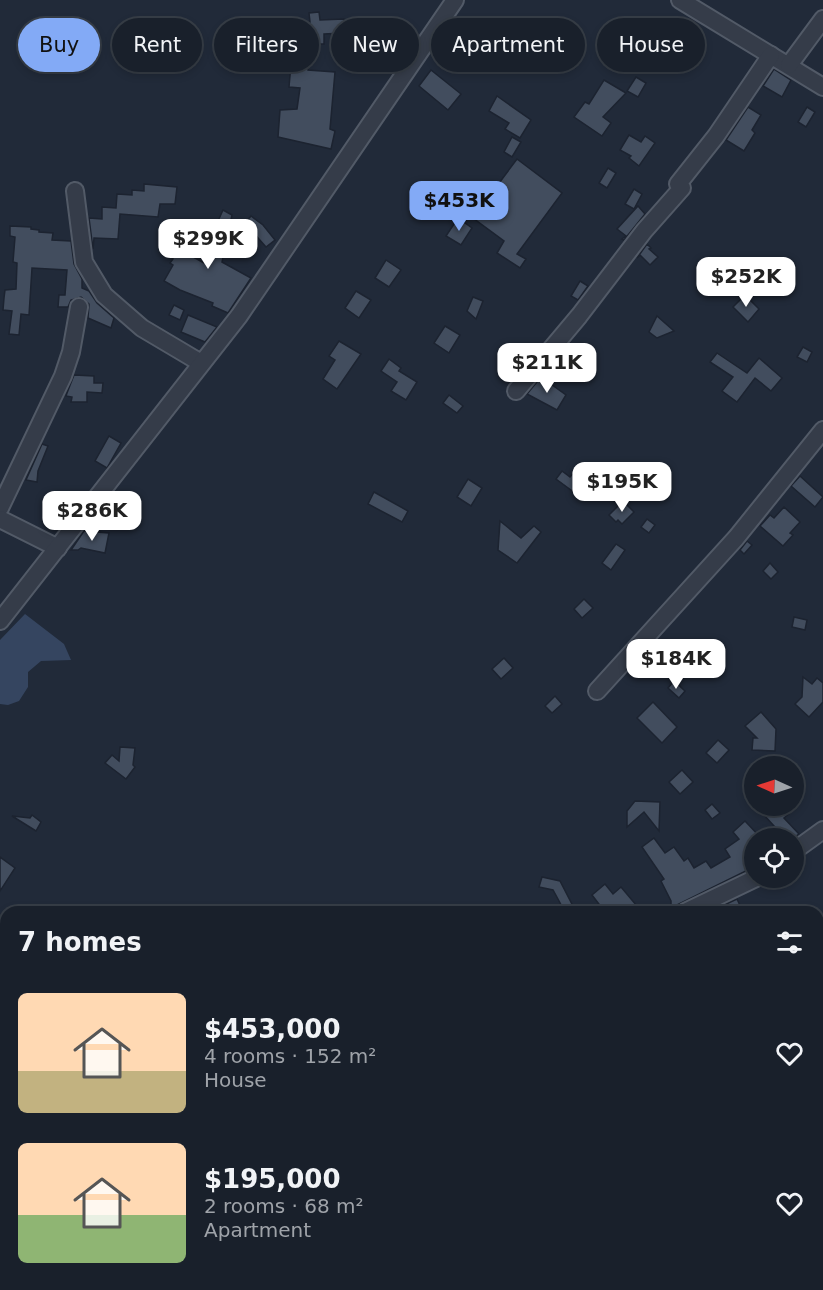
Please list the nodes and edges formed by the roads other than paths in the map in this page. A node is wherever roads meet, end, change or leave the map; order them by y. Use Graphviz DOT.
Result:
graph roads {
  1 [pos="455,0"];
  2 [pos="680,0"];
  3 [pos="823,19"];
  4 [pos="771,55"];
  5 [pos="789,65"];
  6 [pos="823,87"];
  7 [pos="75,191"];
  8 [pos="79,307"];
  9 [pos="201,363"];
  10 [pos="516,391"];
  11 [pos="823,430"];
  12 [pos="0,508"];
  13 [pos="0,519"];
  14 [pos="58,548"];
  15 [pos="0,621"];
  16 [pos="597,691"];
  17 [pos="823,830"];
  18 [pos="804,844"];
  19 [pos="744,884"];
  20 [pos="698,906"];
  1 -- 9 [label="street"];
  2 -- 4 [label="street"];
  3 -- 5 [label="street"];
  4 -- 5 [label="street"];
  4 -- 10 [label="street"];
  5 -- 6 [label="street"];
  7 -- 9 [label="street"];
  8 -- 12 [label="street"];
  9 -- 14 [label="street"];
  11 -- 16 [label="street"];
  13 -- 14 [label="street"];
  14 -- 15 [label="street"];
  17 -- 18 [label="street"];
  19 -- 20 [label="street"];
}
